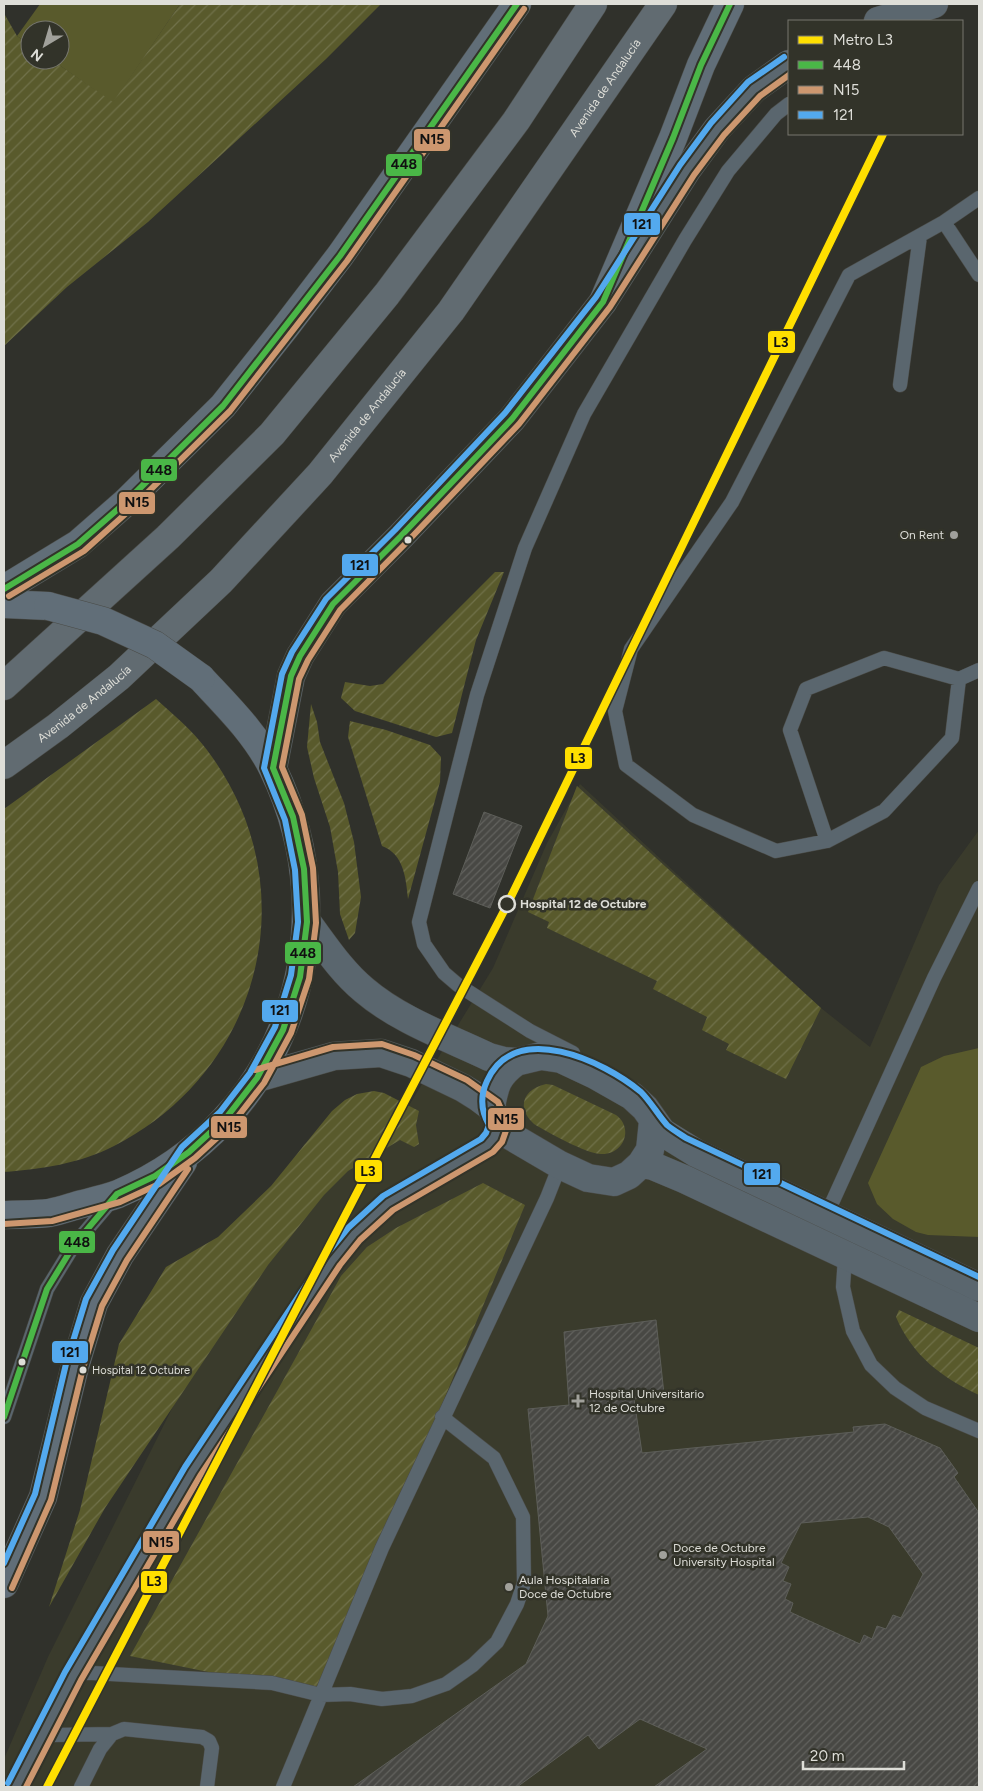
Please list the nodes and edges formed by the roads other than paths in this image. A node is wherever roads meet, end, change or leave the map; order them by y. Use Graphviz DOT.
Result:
graph roads {
  1 [pos="509,4"];
  2 [pos="517,4"];
  3 [pos="593,4"];
  4 [pos="663,4"];
  5 [pos="730,4"];
  6 [pos="935,4"];
  7 [pos="881,20"];
  8 [pos="911,20"];
  9 [pos="496,32"];
  10 [pos="788,65"];
  11 [pos="788,105"];
  12 [pos="979,198"];
  13 [pos="944,222"];
  14 [pos="920,236"];
  15 [pos="979,275"];
  16 [pos="603,302"];
  17 [pos="900,385"];
  18 [pos="4,589"];
  19 [pos="4,604"];
  20 [pos="979,670"];
  21 [pos="960,679"];
  22 [pos="4,686"];
  23 [pos="4,765"];
  24 [pos="273,768"];
  25 [pos="827,840"];
  26 [pos="977,895"];
  27 [pos="307,922"];
  28 [pos="516,1062"];
  29 [pos="596,1075"];
  30 [pos="257,1078"];
  31 [pos="495,1116"];
  32 [pos="653,1121"];
  33 [pos="189,1152"];
  34 [pos="641,1164"];
  35 [pos="560,1165"];
  36 [pos="117,1194"];
  37 [pos="822,1214"];
  38 [pos="4,1215"];
  39 [pos="845,1256"];
  40 [pos="979,1287"];
  41 [pos="979,1318"];
  42 [pos="4,1417"];
  43 [pos="442,1417"];
  44 [pos="979,1431"];
  45 [pos="4,1584"];
  46 [pos="73,1676"];
  47 [pos="321,1695"];
  48 [pos="112,1734"];
  49 [pos="41,1737"];
  50 [pos="16,1787"];
  51 [pos="80,1787"];
  52 [pos="207,1787"];
  53 [pos="283,1787"];
  1 -- 9 [label="street"];
  2 -- 9 [label="main road"];
  3 -- 22 [label="highway"];
  4 -- 23 [label="highway, Avenida de Andalucía"];
  5 -- 16 [label="main road"];
  6 -- 7 [label="street"];
  6 -- 8 [label="lane"];
  9 -- 18 [label="main road"];
  10 -- 16 [label="street"];
  11 -- 29 [label="lane"];
  12 -- 13 [label="lane"];
  13 -- 14 [label="lane"];
  13 -- 15 [label="lane"];
  14 -- 17 [label="lane"];
  14 -- 25 [label="lane"];
  16 -- 24 [label="street"];
  19 -- 24 [label="main road, bridge"];
  20 -- 21 [label="lane"];
  21 -- 25 [label="lane"];
  21 -- 25 [label="lane"];
  24 -- 27 [label="main road"];
  26 -- 37 [label="lane"];
  27 -- 28 [label="street"];
  27 -- 30 [label="main road"];
  28 -- 29 [label="street"];
  28 -- 31 [label="street"];
  29 -- 32 [label="street"];
  30 -- 31 [label="street"];
  30 -- 33 [label="main road"];
  31 -- 35 [label="street"];
  31 -- 46 [label="lane"];
  32 -- 34 [label="street"];
  32 -- 37 [label="street"];
  33 -- 36 [label="main road"];
  33 -- 45 [label="main road"];
  34 -- 35 [label="street"];
  34 -- 39 [label="street"];
  35 -- 43 [label="lane"];
  36 -- 38 [label="main road"];
  36 -- 42 [label="lane"];
  37 -- 40 [label="street"];
  39 -- 41 [label="street"];
  39 -- 44 [label="lane"];
  43 -- 47 [label="lane"];
  43 -- 47 [label="lane"];
  46 -- 47 [label="lane"];
  46 -- 49 [label="lane"];
  47 -- 53 [label="lane"];
  48 -- 49 [label="lane"];
  48 -- 51 [label="lane"];
  48 -- 52 [label="lane"];
  49 -- 50 [label="lane"];
}
